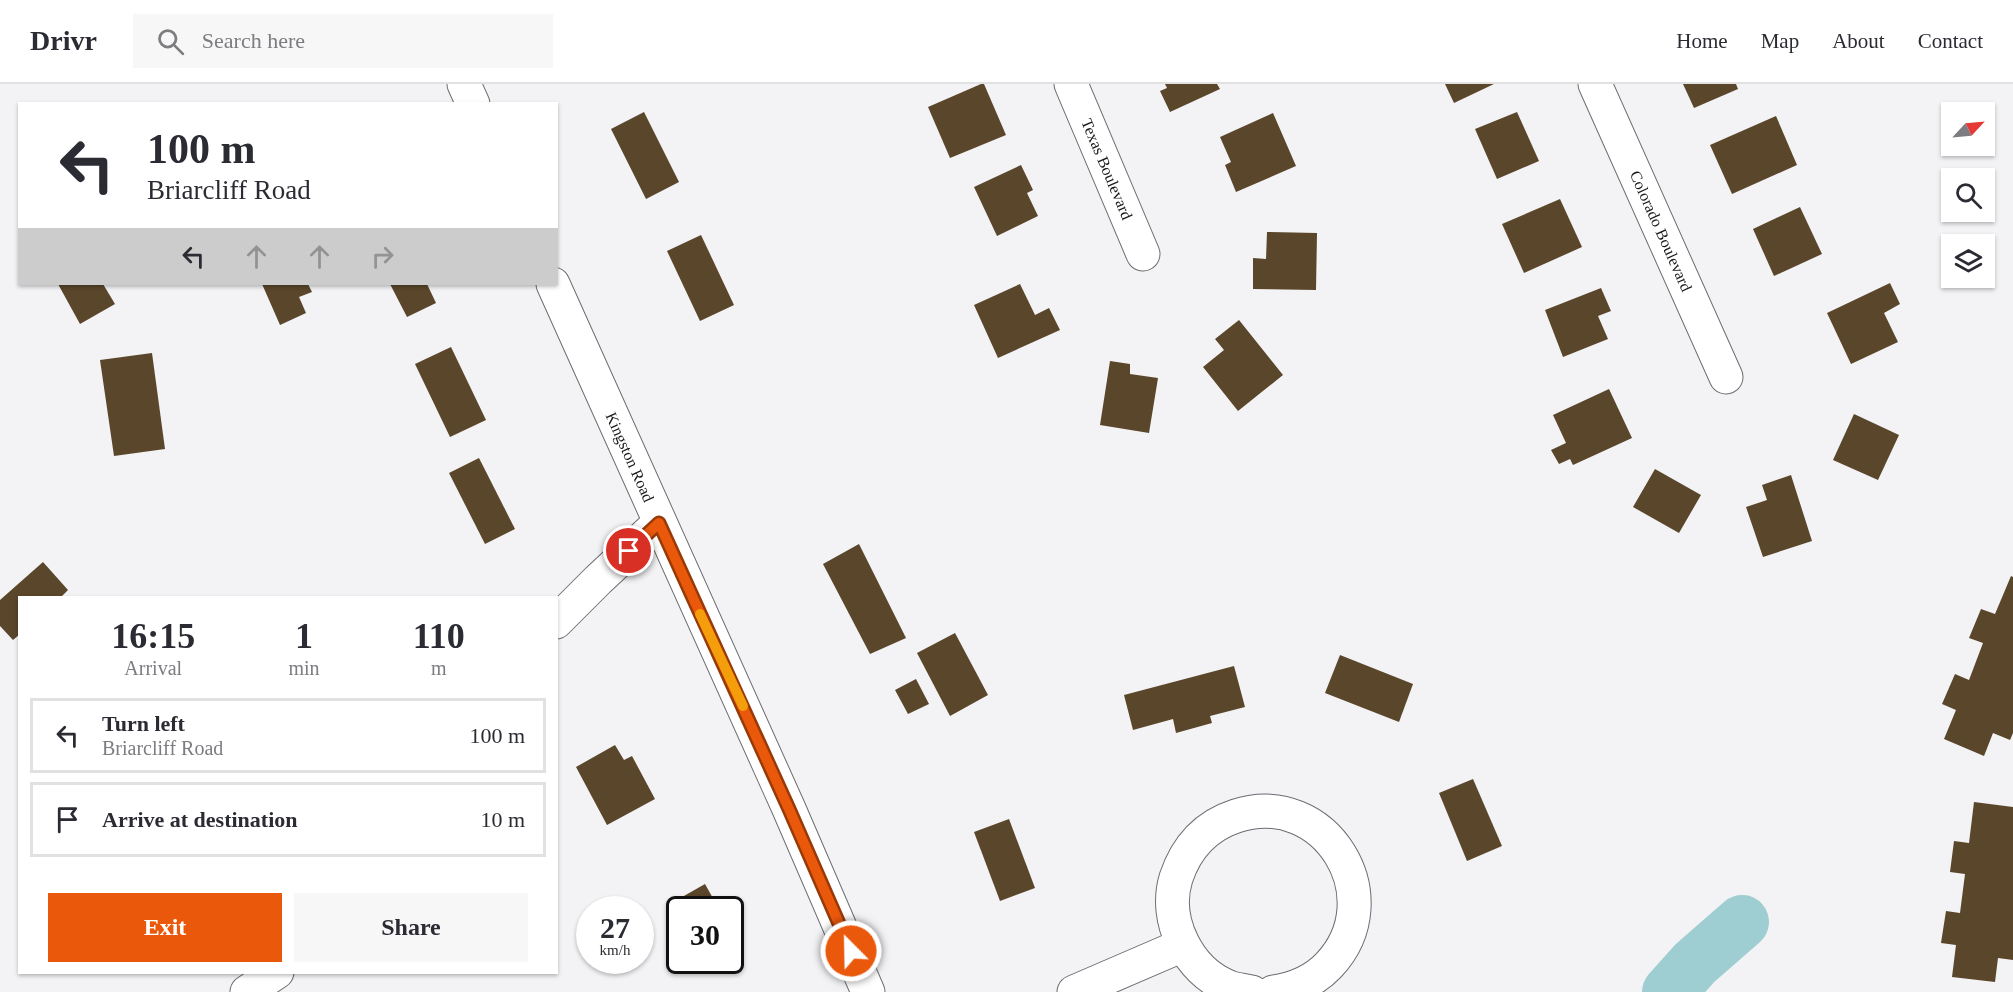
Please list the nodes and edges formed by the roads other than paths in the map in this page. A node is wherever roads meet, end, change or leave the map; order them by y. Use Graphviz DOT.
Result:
graph roads {
  1 [pos="464,84"];
  2 [pos="1071,84"];
  3 [pos="1595,84"];
  4 [pos="472,102"];
  5 [pos="1143,254"];
  6 [pos="553,285"];
  7 [pos="1726,377"];
  8 [pos="659,523"];
  9 [pos="558,620"];
  10 [pos="1183,945"];
  11 [pos="274,974"];
  12 [pos="248,992"];
  13 [pos="868,992"];
  14 [pos="1074,992"];
  15 [pos="1252,992"];
  16 [pos="1273,992"];
  1 -- 4 [label="street"];
  2 -- 5 [label="street, Texas Boulevard"];
  3 -- 7 [label="street, Colorado Boulevard"];
  6 -- 8 [label="street, Kingston Road"];
  8 -- 9 [label="street"];
  8 -- 13 [label="street, Kingston Road"];
  10 -- 14 [label="street"];
  10 -- 15 [label="street"];
  10 -- 16 [label="street"];
  11 -- 12 [label="street"];
}
